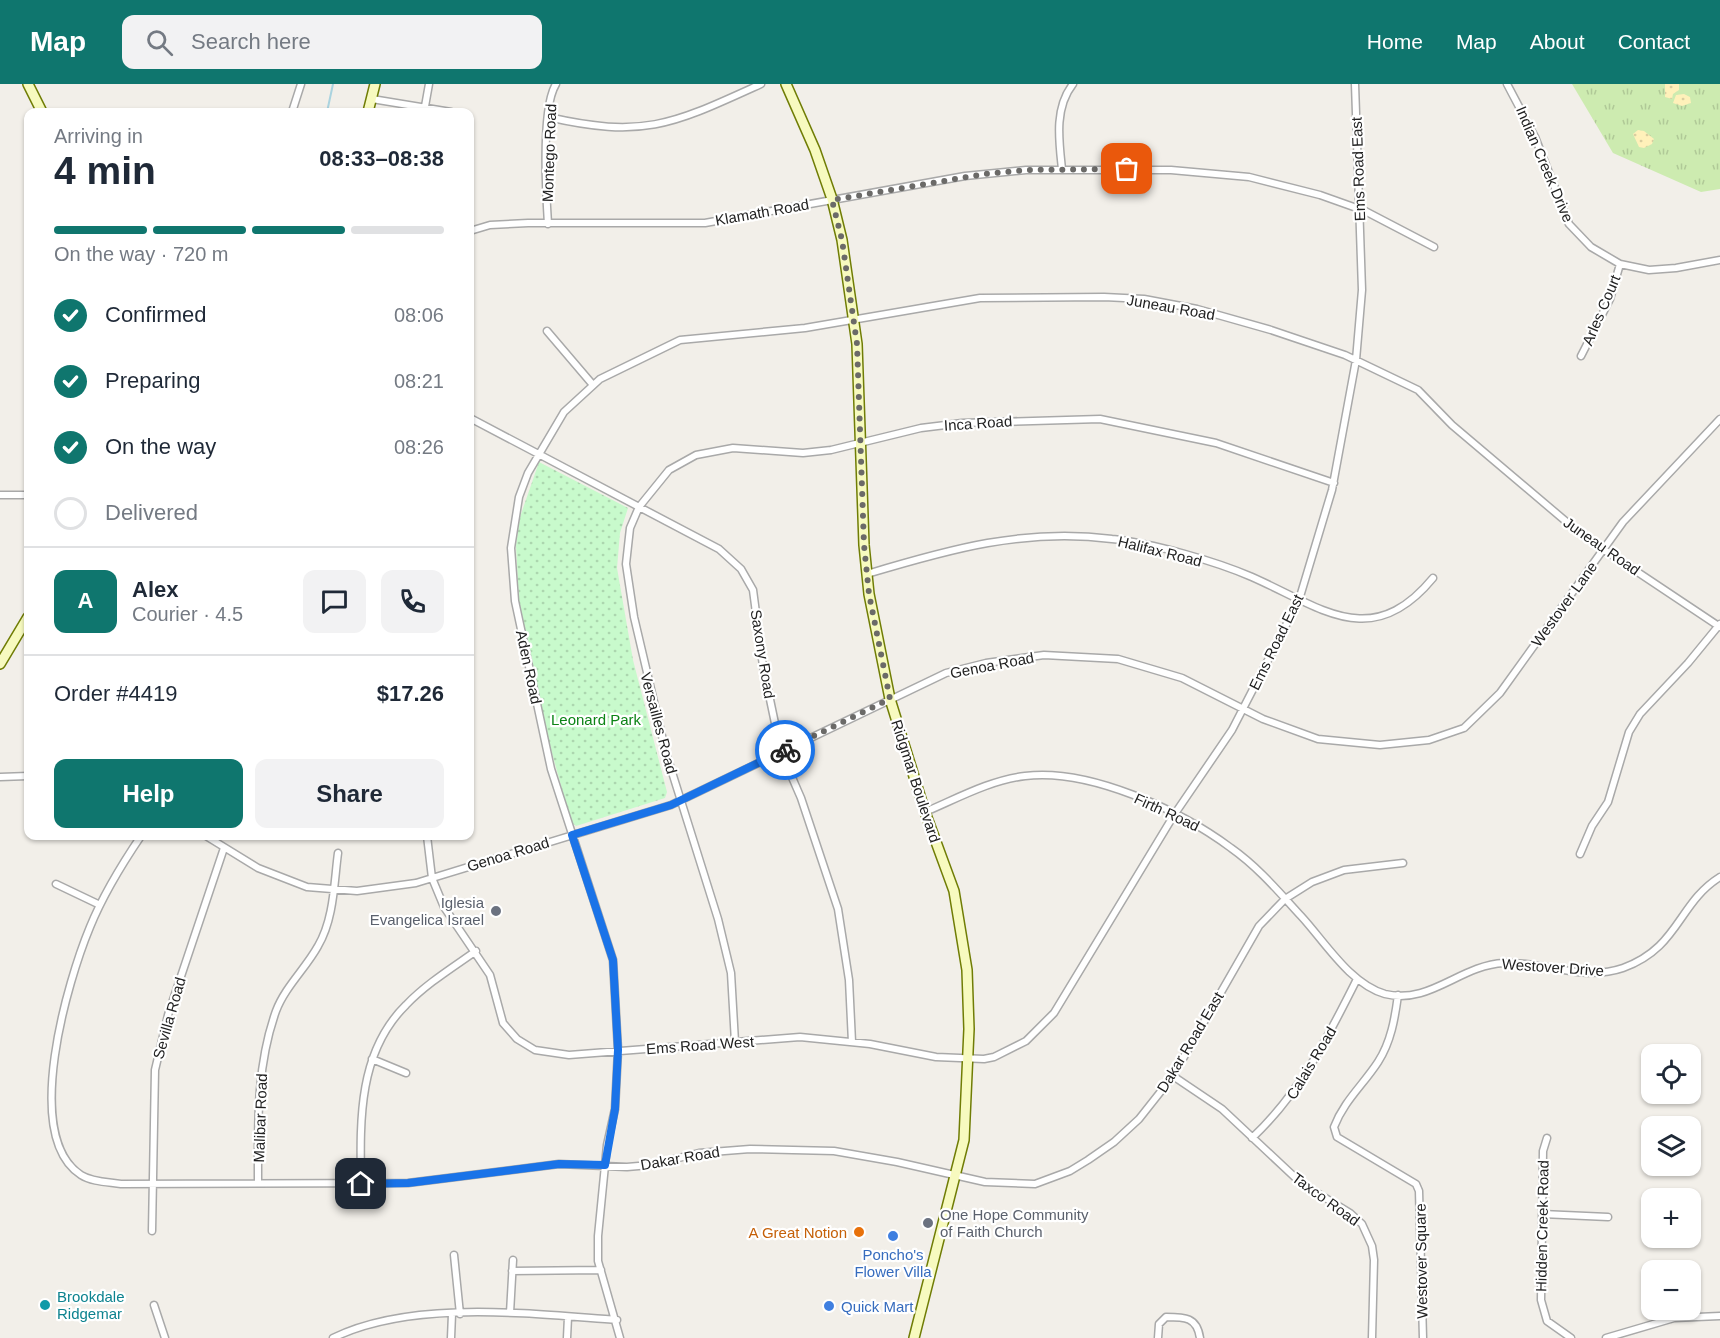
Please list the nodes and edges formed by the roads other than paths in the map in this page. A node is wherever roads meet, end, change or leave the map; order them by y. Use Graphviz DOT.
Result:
graph roads {
  1 [pos="28,84"];
  2 [pos="301,84"];
  3 [pos="375,84"];
  4 [pos="429,84"];
  5 [pos="556,84"];
  6 [pos="761,84"];
  7 [pos="786,84"];
  8 [pos="1073,84"];
  9 [pos="1355,84"];
  10 [pos="1507,84"];
  11 [pos="372,99"];
  12 [pos="40,108"];
  13 [pos="293,108"];
  14 [pos="369,108"];
  15 [pos="415,108"];
  16 [pos="424,108"];
  17 [pos="548,117"];
  18 [pos="1062,169"];
  19 [pos="832,200"];
  20 [pos="1359,209"];
  21 [pos="548,224"];
  22 [pos="474,230"];
  23 [pos="1434,247"];
  24 [pos="1720,261"];
  25 [pos="1620,264"];
  26 [pos="854,320"];
  27 [pos="547,331"];
  28 [pos="1581,356"];
  29 [pos="1356,360"];
  30 [pos="593,385"];
  31 [pos="1720,419"];
  32 [pos="474,420"];
  33 [pos="861,442"];
  34 [pos="539,454"];
  35 [pos="1334,483"];
  36 [pos="0,495"];
  37 [pos="24,495"];
  38 [pos="639,507"];
  39 [pos="1604,549"];
  40 [pos="867,574"];
  41 [pos="1433,578"];
  42 [pos="1299,600"];
  43 [pos="24,624"];
  44 [pos="1720,626"];
  45 [pos="0,664"];
  46 [pos="1507,684"];
  47 [pos="890,699"];
  48 [pos="1244,709"];
  49 [pos="781,752"];
  50 [pos="24,776"];
  51 [pos="0,777"];
  52 [pos="681,801"];
  53 [pos="925,812"];
  54 [pos="1174,815"];
  55 [pos="572,835"];
  56 [pos="139,840"];
  57 [pos="212,840"];
  58 [pos="427,840"];
  59 [pos="224,848"];
  60 [pos="338,853"];
  61 [pos="1580,854"];
  62 [pos="1402,863"];
  63 [pos="1720,877"];
  64 [pos="432,878"];
  65 [pos="56,884"];
  66 [pos="333,890"];
  67 [pos="1285,899"];
  68 [pos="100,905"];
  69 [pos="476,951"];
  70 [pos="1357,980"];
  71 [pos="1398,995"];
  72 [pos="735,1042"];
  73 [pos="852,1042"];
  74 [pos="618,1050"];
  75 [pos="968,1058"];
  76 [pos="372,1059"];
  77 [pos="406,1073"];
  78 [pos="1173,1076"];
  79 [pos="1252,1138"];
  80 [pos="1548,1138"];
  81 [pos="605,1165"];
  82 [pos="955,1175"];
  83 [pos="258,1183"];
  84 [pos="153,1184"];
  85 [pos="361,1184"];
  86 [pos="1542,1214"];
  87 [pos="1608,1217"];
  88 [pos="152,1231"];
  89 [pos="454,1255"];
  90 [pos="513,1260"];
  91 [pos="601,1270"];
  92 [pos="512,1271"];
  93 [pos="154,1305"];
  94 [pos="510,1313"];
  95 [pos="452,1314"];
  96 [pos="460,1314"];
  97 [pos="1720,1316"];
  98 [pos="568,1317"];
  99 [pos="617,1320"];
  100 [pos="165,1338"];
  101 [pos="333,1338"];
  102 [pos="451,1338"];
  103 [pos="567,1338"];
  104 [pos="620,1338"];
  105 [pos="914,1338"];
  106 [pos="1158,1338"];
  107 [pos="1200,1338"];
  108 [pos="1372,1338"];
  109 [pos="1423,1338"];
  110 [pos="1571,1338"];
  111 [pos="1606,1338"];
  1 -- 12 [label="street"];
  2 -- 13 [label="street"];
  3 -- 11 [label="street"];
  4 -- 16 [label="street"];
  5 -- 17 [label="street, Montego Road"];
  6 -- 17 [label="street"];
  7 -- 19 [label="street, Ridgmar Boulevard"];
  8 -- 18 [label="street"];
  9 -- 20 [label="street, Ems Road East"];
  10 -- 25 [label="street, Indian Creek Drive"];
  11 -- 14 [label="street"];
  11 -- 15 [label="street"];
  17 -- 21 [label="street, Montego Road"];
  18 -- 19 [label="street, Klamath Road"];
  18 -- 20 [label="street, Klamath Road"];
  19 -- 21 [label="street, Klamath Road"];
  19 -- 26 [label="street, Ridgmar Boulevard"];
  20 -- 23 [label="street, Klamath Road"];
  20 -- 29 [label="street, Ems Road East"];
  21 -- 22 [label="street, Klamath Road"];
  24 -- 25 [label="street, Indian Creek Drive"];
  25 -- 28 [label="street, Arles Court"];
  26 -- 29 [label="street, Juneau Road"];
  26 -- 30 [label="street, Juneau Road"];
  26 -- 33 [label="street, Ridgmar Boulevard"];
  27 -- 30 [label="street"];
  29 -- 35 [label="street, Ems Road East"];
  29 -- 39 [label="street, Juneau Road"];
  30 -- 34 [label="street, Juneau Road"];
  31 -- 39 [label="street, Westover Lane"];
  32 -- 34 [label="street, Saxony Road"];
  33 -- 35 [label="street, Inca Road"];
  33 -- 38 [label="street, Inca Road"];
  33 -- 40 [label="street, Ridgmar Boulevard"];
  34 -- 38 [label="street, Saxony Road"];
  34 -- 55 [label="street, Aden Road"];
  35 -- 42 [label="street, Ems Road East"];
  36 -- 37 [label="street"];
  38 -- 49 [label="street, Saxony Road"];
  38 -- 52 [label="street, Versailles Road"];
  39 -- 44 [label="street, Juneau Road"];
  39 -- 46 [label="street, Westover Lane"];
  40 -- 42 [label="street, Halifax Road"];
  40 -- 47 [label="street, Ridgmar Boulevard"];
  41 -- 42 [label="street, Halifax Road"];
  42 -- 48 [label="street, Ems Road East"];
  43 -- 45 [label="street"];
  44 -- 61 [label="street"];
  46 -- 48 [label="street, Genoa Road"];
  47 -- 48 [label="street, Genoa Road"];
  47 -- 49 [label="street, Genoa Road"];
  47 -- 53 [label="street, Ridgmar Boulevard"];
  48 -- 54 [label="street, Ems Road East"];
  49 -- 52 [label="street, Genoa Road"];
  49 -- 73 [label="street, Saxony Road"];
  50 -- 51 [label="street"];
  52 -- 55 [label="street, Genoa Road"];
  52 -- 72 [label="street, Versailles Road"];
  53 -- 54 [label="street, Firth Road"];
  53 -- 75 [label="street, Ridgmar Boulevard"];
  54 -- 67 [label="street, Firth Road"];
  54 -- 75 [label="street, Ems Road East"];
  55 -- 64 [label="street, Genoa Road"];
  55 -- 74 [label="street, Aden Road"];
  56 -- 68 [label="street, Dakar Road"];
  57 -- 59 [label="street, Genoa Road"];
  58 -- 64 [label="street, Ems Road West"];
  59 -- 66 [label="street, Genoa Road"];
  59 -- 84 [label="street, Sevilla Road"];
  60 -- 66 [label="street, Malibar Road"];
  62 -- 67 [label="street, Dakar Road East"];
  63 -- 71 [label="street, Westover Drive"];
  64 -- 66 [label="street, Genoa Road"];
  64 -- 69 [label="street, Ems Road West"];
  65 -- 68 [label="street"];
  66 -- 83 [label="street, Malibar Road"];
  67 -- 70 [label="street, Firth Road"];
  67 -- 78 [label="street, Dakar Road East"];
  68 -- 84 [label="street, Dakar Road"];
  69 -- 74 [label="street, Ems Road West"];
  69 -- 76 [label="street"];
  70 -- 71 [label="street, Westover Drive"];
  70 -- 79 [label="street, Calais Road"];
  71 -- 109 [label="street, Westover Square"];
  72 -- 73 [label="street, Ems Road West"];
  72 -- 74 [label="street, Ems Road West"];
  73 -- 75 [label="street, Ems Road West"];
  74 -- 81 [label="street, Aden Road"];
  75 -- 82 [label="street, Ridgmar Boulevard"];
  76 -- 77 [label="street"];
  76 -- 85 [label="street"];
  78 -- 79 [label="street, Taxco Road"];
  78 -- 82 [label="street, Dakar Road East"];
  79 -- 108 [label="street, Taxco Road"];
  80 -- 86 [label="street, Hidden Creek Road"];
  81 -- 82 [label="street, Dakar Road"];
  81 -- 85 [label="street, Dakar Road"];
  81 -- 91 [label="street, Aden Road"];
  82 -- 105 [label="street, Ridgmar Boulevard"];
  83 -- 84 [label="street, Dakar Road"];
  83 -- 85 [label="street, Dakar Road"];
  84 -- 88 [label="street, Sevilla Road"];
  86 -- 87 [label="street"];
  86 -- 110 [label="street, Hidden Creek Road"];
  89 -- 96 [label="street"];
  90 -- 92 [label="street"];
  91 -- 92 [label="street"];
  91 -- 99 [label="street, Aden Road"];
  92 -- 94 [label="street"];
  93 -- 100 [label="street"];
  94 -- 96 [label="street"];
  94 -- 98 [label="street"];
  95 -- 96 [label="street"];
  95 -- 101 [label="street"];
  95 -- 102 [label="street"];
  97 -- 111 [label="street"];
  98 -- 99 [label="street"];
  98 -- 103 [label="street"];
  99 -- 104 [label="street, Aden Road"];
  106 -- 107 [label="street"];
}
